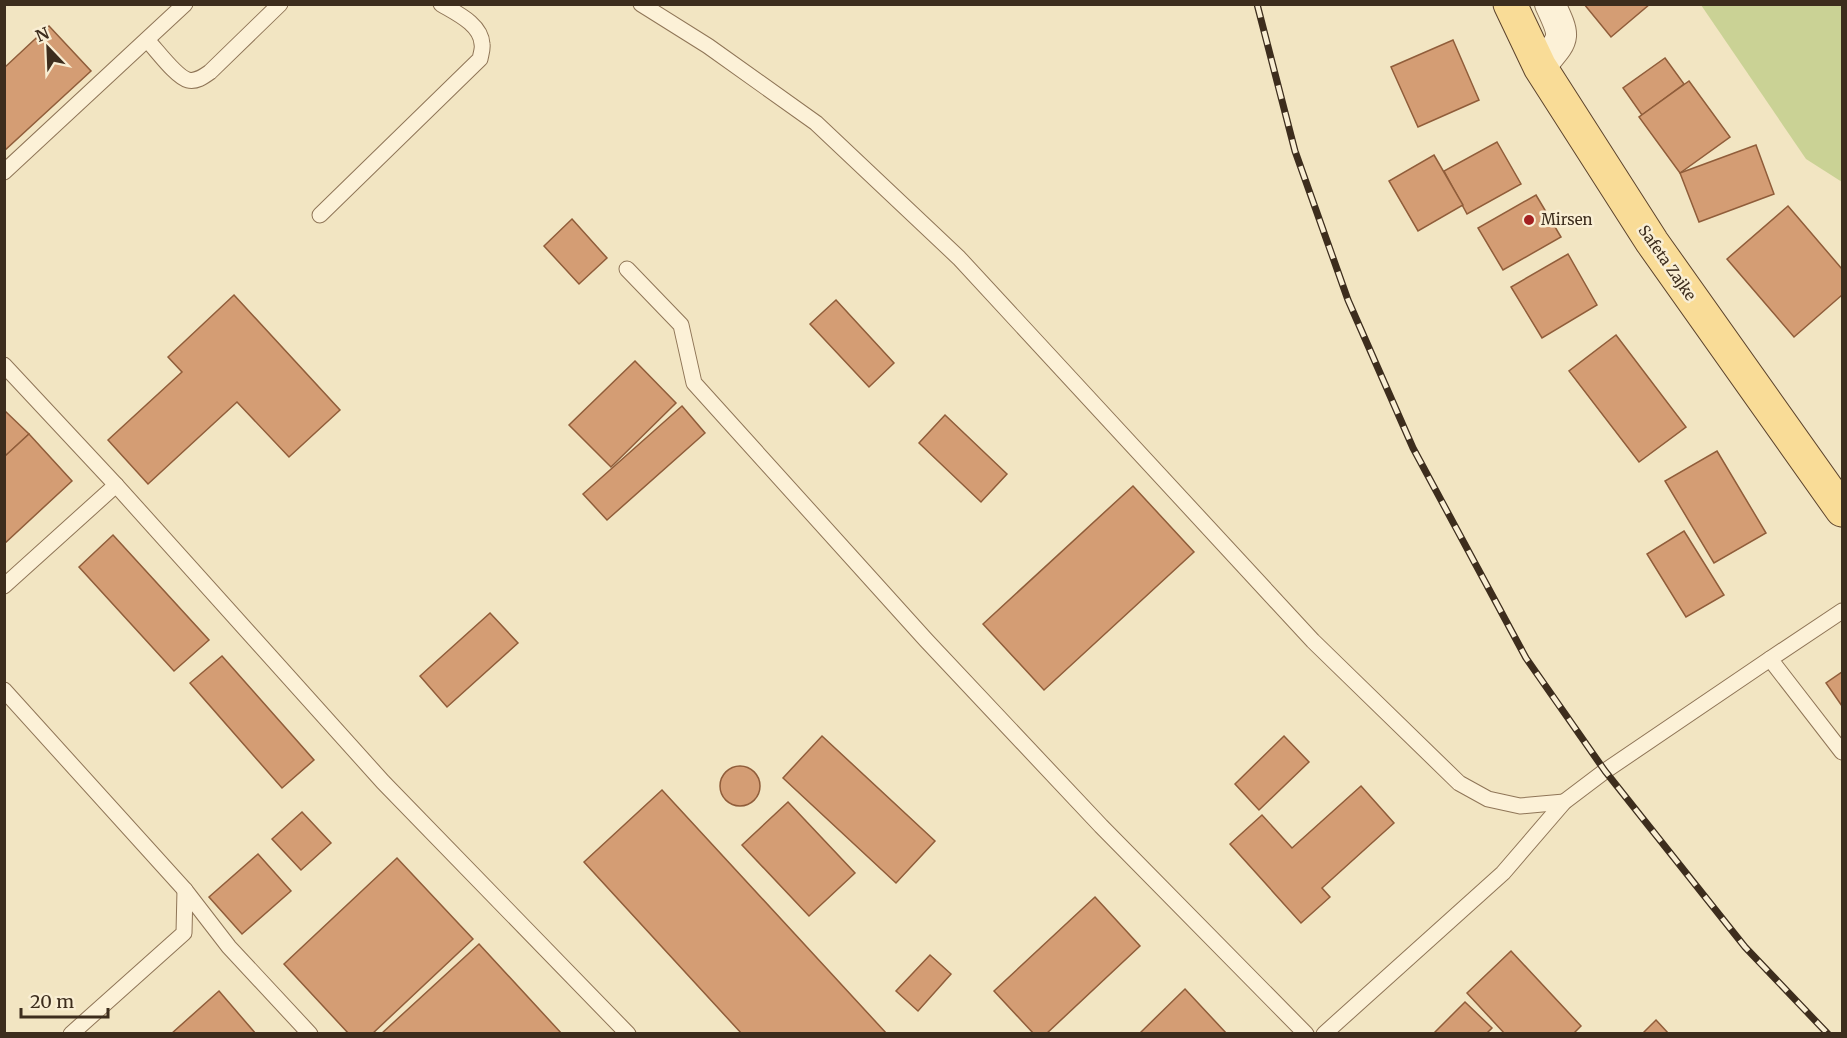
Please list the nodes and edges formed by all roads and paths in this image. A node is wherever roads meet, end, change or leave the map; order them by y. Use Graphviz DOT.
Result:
graph roads {
  1 [pos="185,4"];
  2 [pos="280,4"];
  3 [pos="441,4"];
  4 [pos="641,4"];
  5 [pos="1510,4"];
  6 [pos="1550,4"];
  7 [pos="147,40"];
  8 [pos="1540,67"];
  9 [pos="4,172"];
  10 [pos="320,215"];
  11 [pos="627,269"];
  12 [pos="4,365"];
  13 [pos="116,485"];
  14 [pos="1842,510"];
  15 [pos="4,586"];
  16 [pos="1842,611"];
  17 [pos="1770,659"];
  18 [pos="4,690"];
  19 [pos="1842,752"];
  20 [pos="1564,802"];
  21 [pos="185,890"];
  22 [pos="71,1034"];
  23 [pos="310,1034"];
  24 [pos="627,1034"];
  25 [pos="1306,1034"];
  26 [pos="1324,1034"];
  1 -- 7 [label="lane"];
  2 -- 7 [label="lane"];
  3 -- 10 [label="lane"];
  4 -- 20 [label="lane"];
  5 -- 8 [label="main road, Safeta Zajke"];
  6 -- 8 [label="street"];
  7 -- 9 [label="lane"];
  8 -- 14 [label="main road, Safeta Zajke"];
  11 -- 25 [label="lane"];
  12 -- 13 [label="lane"];
  13 -- 15 [label="lane"];
  13 -- 24 [label="lane"];
  16 -- 17 [label="lane"];
  17 -- 19 [label="lane"];
  17 -- 20 [label="lane"];
  18 -- 21 [label="lane"];
  20 -- 26 [label="lane"];
  21 -- 22 [label="lane"];
  21 -- 23 [label="lane"];
}
